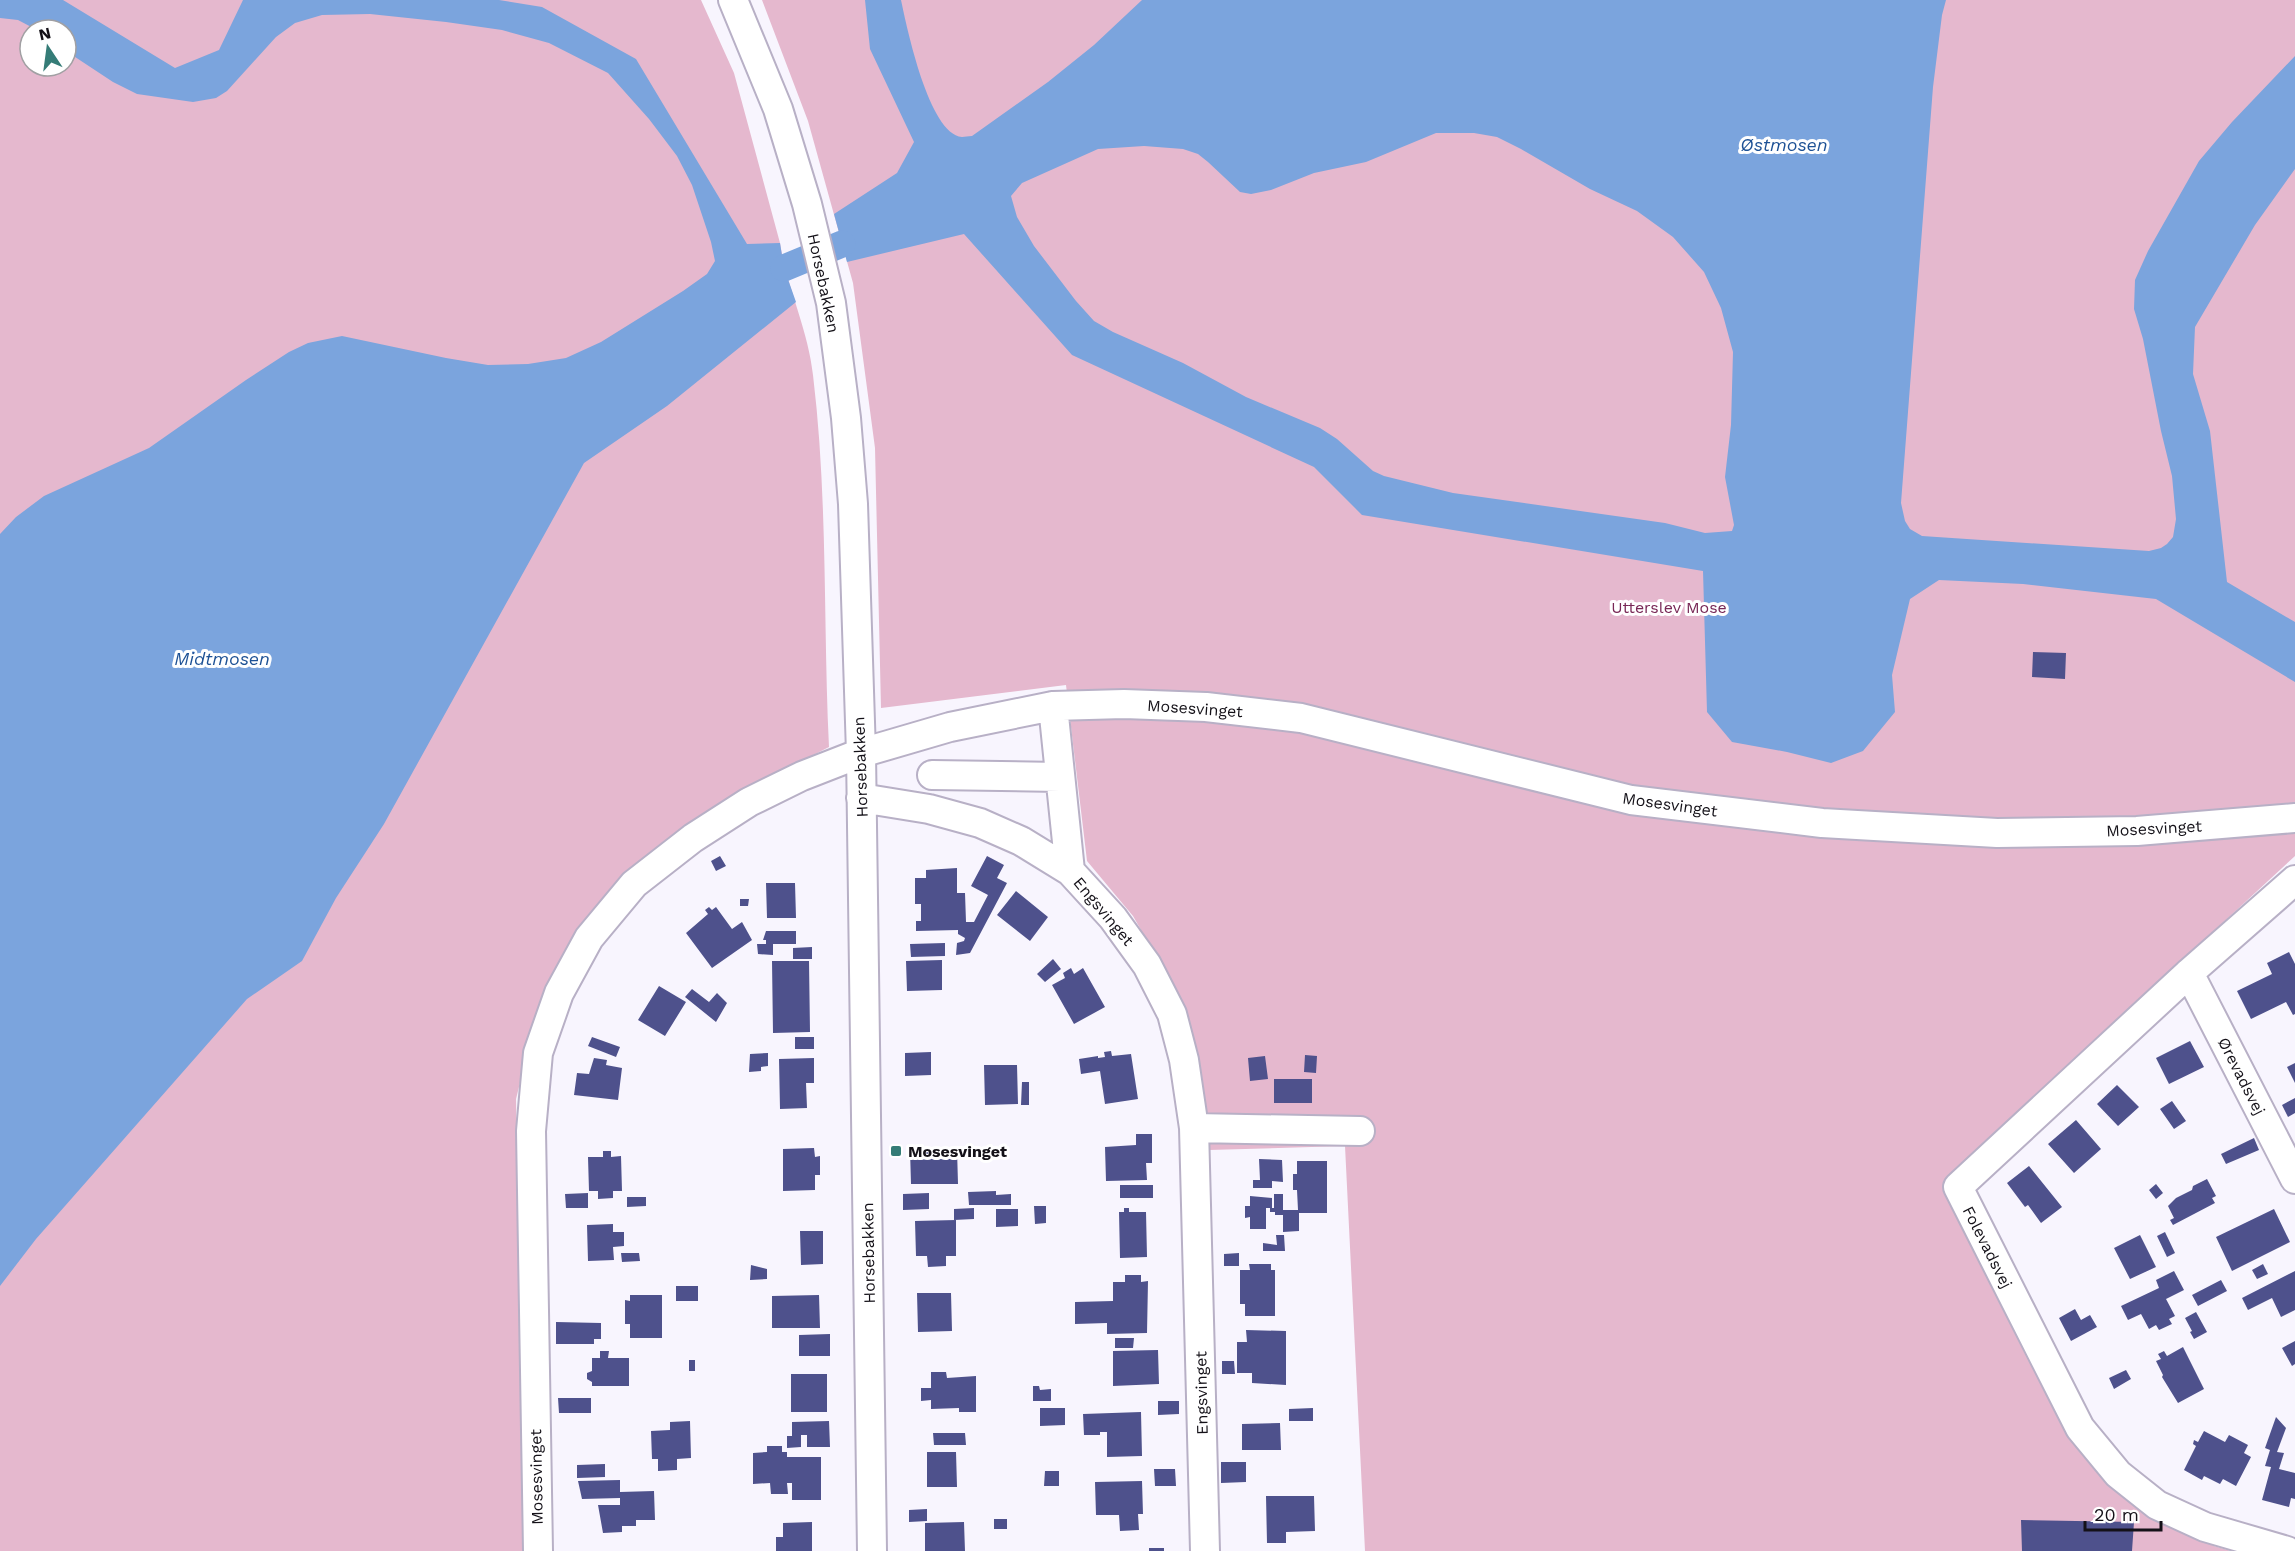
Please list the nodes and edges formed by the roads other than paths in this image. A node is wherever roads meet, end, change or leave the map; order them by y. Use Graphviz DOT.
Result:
graph roads {
  1 [pos="733,0"];
  2 [pos="1053,706"];
  3 [pos="861,753"];
  4 [pos="932,775"];
  5 [pos="1060,777"];
  6 [pos="861,798"];
  7 [pos="2295,818"];
  8 [pos="1070,871"];
  9 [pos="2295,880"];
  10 [pos="2189,973"];
  11 [pos="1194,1128"];
  12 [pos="1360,1131"];
  13 [pos="2295,1179"];
  14 [pos="538,1551"];
  15 [pos="872,1551"];
  16 [pos="1205,1551"];
  17 [pos="2287,1551"];
  1 -- 3 [label="street, Horsebakken"];
  2 -- 3 [label="street, Mosesvinget"];
  2 -- 5 [label="street"];
  2 -- 7 [label="street, Mosesvinget"];
  3 -- 6 [label="street, Horsebakken"];
  3 -- 14 [label="street, Mosesvinget"];
  4 -- 5 [label="street"];
  5 -- 8 [label="street"];
  6 -- 8 [label="street, Engsvinget"];
  6 -- 15 [label="street, Horsebakken"];
  8 -- 11 [label="street, Engsvinget"];
  9 -- 10 [label="street, Folevadsvej"];
  10 -- 13 [label="street, Ørevadsvej"];
  10 -- 17 [label="street, Folevadsvej"];
  11 -- 12 [label="street"];
  11 -- 16 [label="street, Engsvinget"];
}
